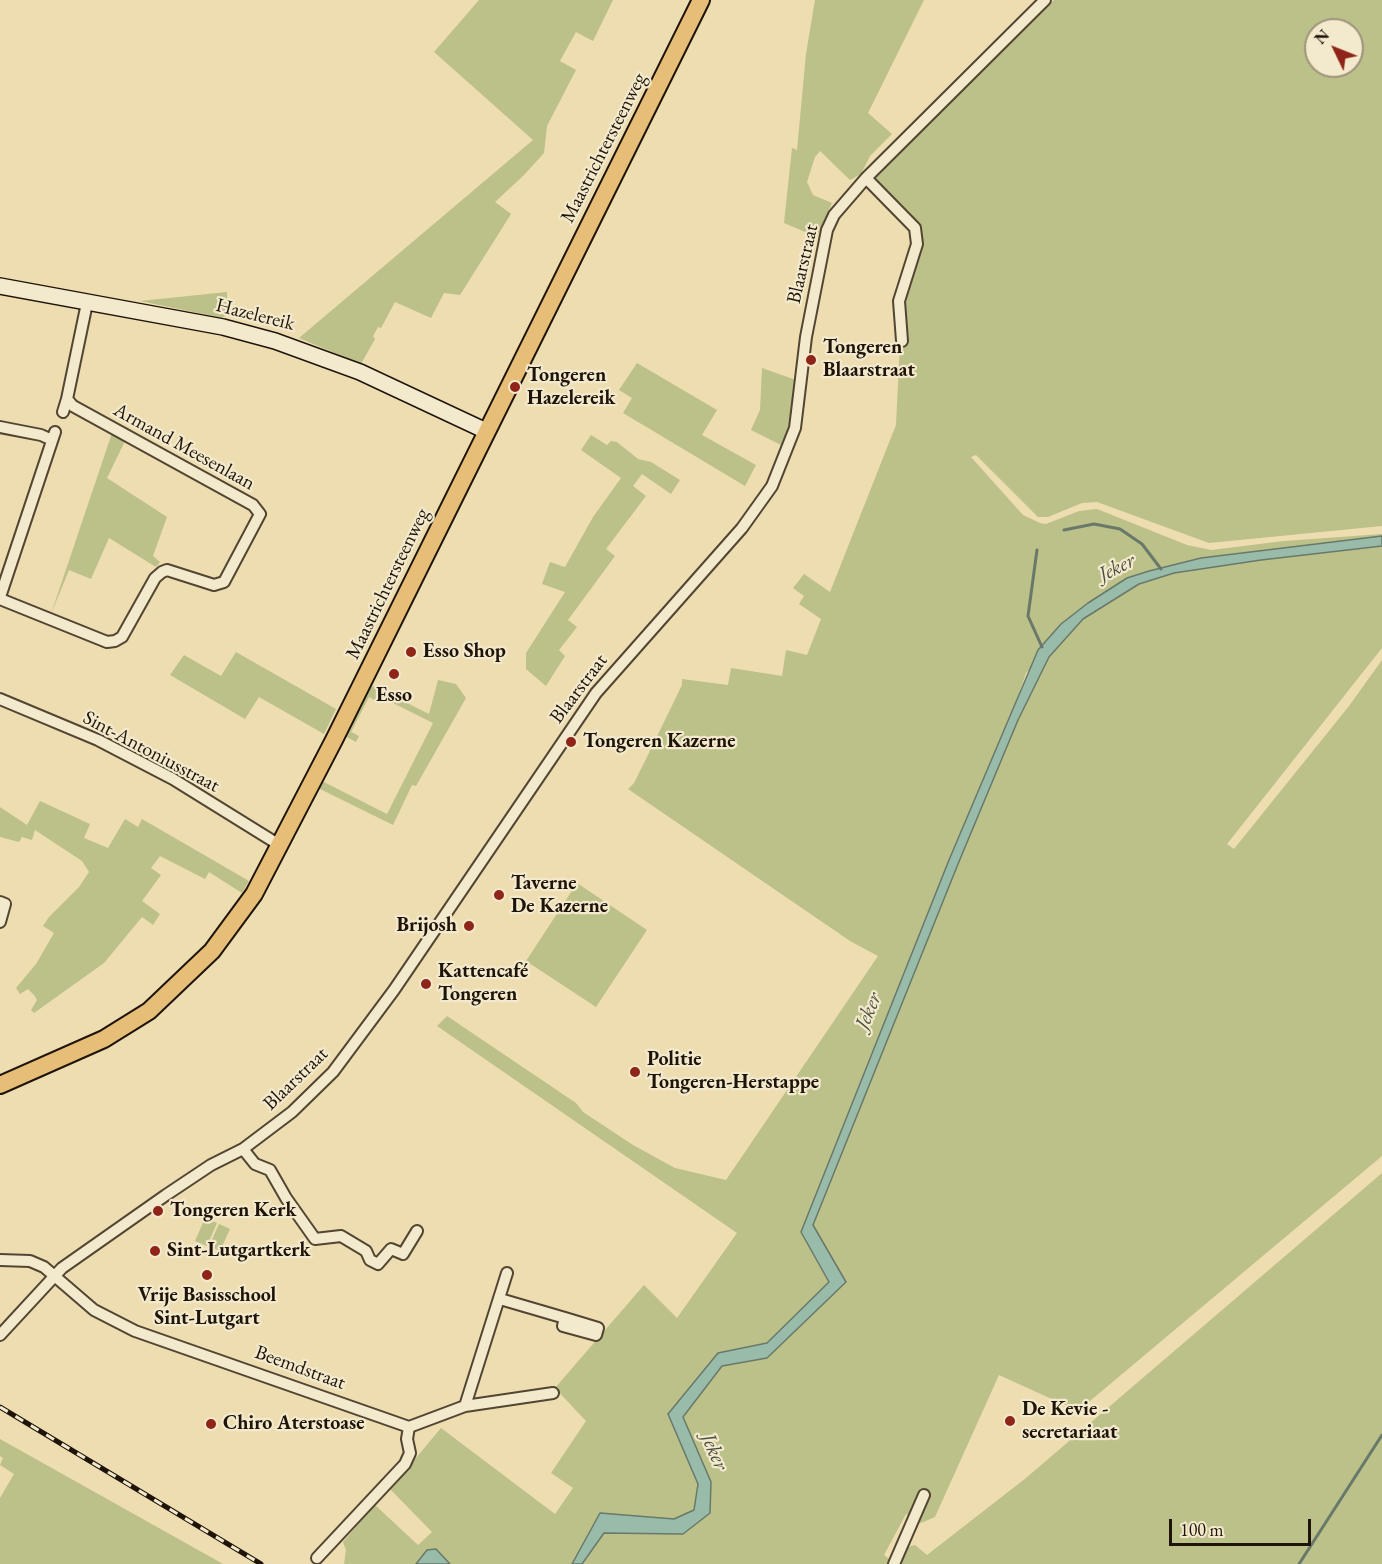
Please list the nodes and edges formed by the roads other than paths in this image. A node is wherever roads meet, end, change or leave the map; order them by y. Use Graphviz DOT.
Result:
graph roads {
  1 [pos="701,0"];
  2 [pos="1045,0"];
  3 [pos="866,178"];
  4 [pos="0,286"];
  5 [pos="87,303"];
  6 [pos="902,341"];
  7 [pos="67,399"];
  8 [pos="63,412"];
  9 [pos="0,427"];
  10 [pos="486,431"];
  11 [pos="0,598"];
  12 [pos="0,699"];
  13 [pos="280,846"];
  14 [pos="0,902"];
  15 [pos="0,922"];
  16 [pos="0,1085"];
  17 [pos="243,1149"];
  18 [pos="417,1231"];
  19 [pos="0,1260"];
  20 [pos="507,1273"];
  21 [pos="55,1275"];
  22 [pos="500,1299"];
  23 [pos="565,1318"];
  24 [pos="0,1335"];
  25 [pos="553,1393"];
  26 [pos="465,1406"];
  27 [pos="409,1427"];
  28 [pos="924,1495"];
  29 [pos="317,1558"];
  30 [pos="894,1564"];
  1 -- 10 [label="main road, Maastrichtersteenweg"];
  2 -- 3 [label="street, Blaarstraat"];
  3 -- 6 [label="street"];
  3 -- 17 [label="street, Blaarstraat"];
  4 -- 5 [label="street, Hazelereik"];
  5 -- 7 [label="street"];
  5 -- 10 [label="street, Hazelereik"];
  7 -- 8 [label="street"];
  7 -- 11 [label="street, Armand Meesenlaan"];
  9 -- 11 [label="street"];
  10 -- 13 [label="main road, Maastrichtersteenweg"];
  12 -- 13 [label="street, Sint-Antoniusstraat"];
  13 -- 16 [label="main road, Maastrichtersteenweg"];
  14 -- 15 [label="street"];
  17 -- 18 [label="street"];
  17 -- 21 [label="street, Blaarstraat"];
  19 -- 21 [label="street"];
  20 -- 22 [label="street"];
  21 -- 24 [label="street, Blaarstraat"];
  21 -- 27 [label="street, Beemdstraat"];
  22 -- 23 [label="street"];
  22 -- 26 [label="street"];
  25 -- 26 [label="street"];
  26 -- 27 [label="street"];
  27 -- 29 [label="street"];
  28 -- 30 [label="street"];
}
